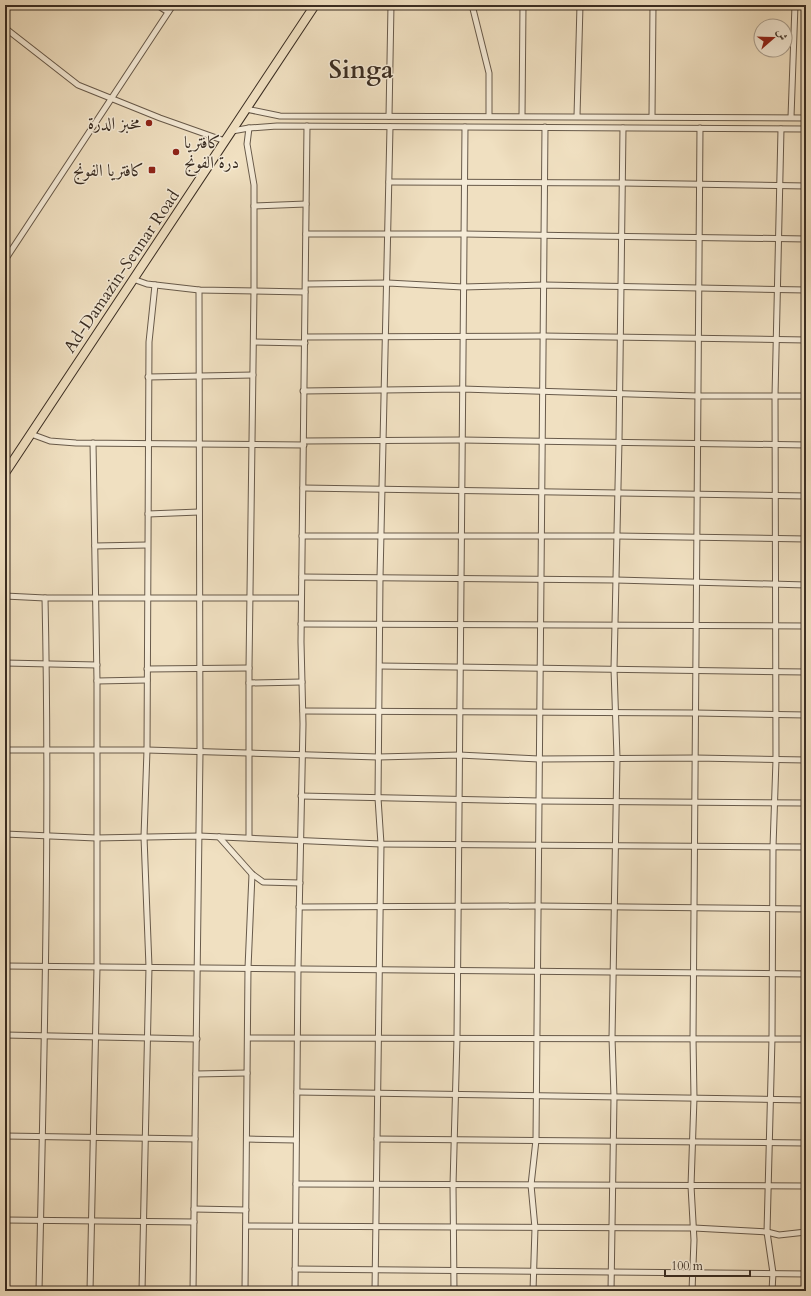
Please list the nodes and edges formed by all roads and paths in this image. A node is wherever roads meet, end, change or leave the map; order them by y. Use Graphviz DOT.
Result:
graph roads {
  1 [pos="157,5"];
  2 [pos="173,5"];
  3 [pos="315,5"];
  4 [pos="391,5"];
  5 [pos="472,5"];
  6 [pos="524,5"];
  7 [pos="580,5"];
  8 [pos="653,5"];
  9 [pos="795,5"];
  10 [pos="168,12"];
  11 [pos="5,28"];
  12 [pos="112,97"];
  13 [pos="246,109"];
  14 [pos="389,116"];
  15 [pos="489,116"];
  16 [pos="522,116"];
  17 [pos="578,116"];
  18 [pos="652,116"];
  19 [pos="792,117"];
  20 [pos="806,118"];
  21 [pos="307,126"];
  22 [pos="390,127"];
  23 [pos="465,127"];
  24 [pos="249,128"];
  25 [pos="545,128"];
  26 [pos="623,128"];
  27 [pos="700,128"];
  28 [pos="781,128"];
  29 [pos="806,129"];
  30 [pos="232,131"];
  31 [pos="225,141"];
  32 [pos="389,182"];
  33 [pos="464,182"];
  34 [pos="544,183"];
  35 [pos="622,183"];
  36 [pos="699,185"];
  37 [pos="781,186"];
  38 [pos="806,186"];
  39 [pos="306,204"];
  40 [pos="254,206"];
  41 [pos="306,234"];
  42 [pos="464,234"];
  43 [pos="388,235"];
  44 [pos="544,235"];
  45 [pos="621,236"];
  46 [pos="698,238"];
  47 [pos="780,239"];
  48 [pos="806,239"];
  49 [pos="5,260"];
  50 [pos="133,279"];
  51 [pos="388,283"];
  52 [pos="306,284"];
  53 [pos="544,284"];
  54 [pos="155,285"];
  55 [pos="463,287"];
  56 [pos="620,287"];
  57 [pos="254,289"];
  58 [pos="698,289"];
  59 [pos="778,289"];
  60 [pos="199,290"];
  61 [pos="806,290"];
  62 [pos="305,292"];
  63 [pos="463,336"];
  64 [pos="543,336"];
  65 [pos="386,337"];
  66 [pos="619,338"];
  67 [pos="698,338"];
  68 [pos="777,339"];
  69 [pos="305,340"];
  70 [pos="806,340"];
  71 [pos="254,342"];
  72 [pos="253,375"];
  73 [pos="200,376"];
  74 [pos="148,377"];
  75 [pos="385,389"];
  76 [pos="462,389"];
  77 [pos="543,391"];
  78 [pos="303,392"];
  79 [pos="619,393"];
  80 [pos="697,396"];
  81 [pos="775,396"];
  82 [pos="806,396"];
  83 [pos="31,434"];
  84 [pos="384,440"];
  85 [pos="462,440"];
  86 [pos="542,441"];
  87 [pos="619,441"];
  88 [pos="697,442"];
  89 [pos="93,443"];
  90 [pos="148,443"];
  91 [pos="304,443"];
  92 [pos="199,444"];
  93 [pos="252,444"];
  94 [pos="775,444"];
  95 [pos="806,445"];
  96 [pos="5,473"];
  97 [pos="303,488"];
  98 [pos="382,489"];
  99 [pos="462,490"];
  100 [pos="542,491"];
  101 [pos="617,492"];
  102 [pos="697,493"];
  103 [pos="775,496"];
  104 [pos="806,496"];
  105 [pos="199,512"];
  106 [pos="148,514"];
  107 [pos="461,535"];
  108 [pos="302,536"];
  109 [pos="381,536"];
  110 [pos="541,536"];
  111 [pos="617,536"];
  112 [pos="697,536"];
  113 [pos="775,539"];
  114 [pos="806,539"];
  115 [pos="147,545"];
  116 [pos="95,546"];
  117 [pos="302,577"];
  118 [pos="380,578"];
  119 [pos="461,580"];
  120 [pos="541,580"];
  121 [pos="616,580"];
  122 [pos="696,583"];
  123 [pos="774,584"];
  124 [pos="806,585"];
  125 [pos="5,596"];
  126 [pos="147,597"];
  127 [pos="199,597"];
  128 [pos="250,597"];
  129 [pos="45,598"];
  130 [pos="96,598"];
  131 [pos="301,598"];
  132 [pos="301,624"];
  133 [pos="380,624"];
  134 [pos="460,624"];
  135 [pos="541,624"];
  136 [pos="615,625"];
  137 [pos="696,626"];
  138 [pos="806,626"];
  139 [pos="775,627"];
  140 [pos="5,663"];
  141 [pos="46,664"];
  142 [pos="97,665"];
  143 [pos="380,666"];
  144 [pos="249,668"];
  145 [pos="460,668"];
  146 [pos="147,669"];
  147 [pos="200,669"];
  148 [pos="540,669"];
  149 [pos="614,669"];
  150 [pos="696,670"];
  151 [pos="775,671"];
  152 [pos="806,672"];
  153 [pos="147,680"];
  154 [pos="97,681"];
  155 [pos="302,682"];
  156 [pos="249,683"];
  157 [pos="379,710"];
  158 [pos="302,711"];
  159 [pos="460,712"];
  160 [pos="540,713"];
  161 [pos="616,713"];
  162 [pos="695,713"];
  163 [pos="775,715"];
  164 [pos="806,715"];
  165 [pos="5,750"];
  166 [pos="47,750"];
  167 [pos="97,750"];
  168 [pos="147,750"];
  169 [pos="200,752"];
  170 [pos="249,753"];
  171 [pos="302,755"];
  172 [pos="459,755"];
  173 [pos="378,756"];
  174 [pos="617,758"];
  175 [pos="695,758"];
  176 [pos="540,759"];
  177 [pos="776,760"];
  178 [pos="806,760"];
  179 [pos="301,796"];
  180 [pos="378,798"];
  181 [pos="459,800"];
  182 [pos="539,801"];
  183 [pos="616,801"];
  184 [pos="695,803"];
  185 [pos="775,803"];
  186 [pos="806,803"];
  187 [pos="5,834"];
  188 [pos="46,834"];
  189 [pos="199,836"];
  190 [pos="144,837"];
  191 [pos="219,837"];
  192 [pos="96,838"];
  193 [pos="249,838"];
  194 [pos="300,840"];
  195 [pos="381,844"];
  196 [pos="458,844"];
  197 [pos="539,845"];
  198 [pos="615,845"];
  199 [pos="694,846"];
  200 [pos="773,847"];
  201 [pos="806,848"];
  202 [pos="252,874"];
  203 [pos="300,883"];
  204 [pos="458,906"];
  205 [pos="538,906"];
  206 [pos="299,907"];
  207 [pos="615,907"];
  208 [pos="694,907"];
  209 [pos="380,908"];
  210 [pos="773,909"];
  211 [pos="806,909"];
  212 [pos="5,966"];
  213 [pos="45,966"];
  214 [pos="97,967"];
  215 [pos="149,967"];
  216 [pos="198,968"];
  217 [pos="248,968"];
  218 [pos="298,968"];
  219 [pos="379,969"];
  220 [pos="457,970"];
  221 [pos="538,971"];
  222 [pos="614,972"];
  223 [pos="694,973"];
  224 [pos="772,974"];
  225 [pos="806,974"];
  226 [pos="5,1035"];
  227 [pos="44,1036"];
  228 [pos="95,1037"];
  229 [pos="147,1038"];
  230 [pos="248,1038"];
  231 [pos="297,1038"];
  232 [pos="378,1038"];
  233 [pos="457,1038"];
  234 [pos="537,1038"];
  235 [pos="612,1038"];
  236 [pos="693,1038"];
  237 [pos="772,1038"];
  238 [pos="806,1038"];
  239 [pos="197,1039"];
  240 [pos="247,1073"];
  241 [pos="196,1074"];
  242 [pos="297,1092"];
  243 [pos="378,1093"];
  244 [pos="456,1094"];
  245 [pos="536,1096"];
  246 [pos="614,1097"];
  247 [pos="694,1098"];
  248 [pos="772,1100"];
  249 [pos="806,1100"];
  250 [pos="5,1136"];
  251 [pos="42,1136"];
  252 [pos="93,1137"];
  253 [pos="145,1138"];
  254 [pos="195,1139"];
  255 [pos="247,1139"];
  256 [pos="377,1139"];
  257 [pos="455,1139"];
  258 [pos="296,1140"];
  259 [pos="536,1140"];
  260 [pos="612,1141"];
  261 [pos="692,1142"];
  262 [pos="770,1142"];
  263 [pos="806,1143"];
  264 [pos="296,1184"];
  265 [pos="377,1184"];
  266 [pos="453,1185"];
  267 [pos="531,1185"];
  268 [pos="612,1186"];
  269 [pos="691,1186"];
  270 [pos="768,1186"];
  271 [pos="806,1186"];
  272 [pos="194,1209"];
  273 [pos="246,1210"];
  274 [pos="5,1220"];
  275 [pos="41,1220"];
  276 [pos="92,1221"];
  277 [pos="143,1222"];
  278 [pos="194,1222"];
  279 [pos="246,1226"];
  280 [pos="296,1226"];
  281 [pos="376,1226"];
  282 [pos="454,1228"];
  283 [pos="535,1228"];
  284 [pos="611,1228"];
  285 [pos="694,1228"];
  286 [pos="767,1232"];
  287 [pos="806,1232"];
  288 [pos="295,1269"];
  289 [pos="376,1270"];
  290 [pos="454,1271"];
  291 [pos="534,1272"];
  292 [pos="611,1272"];
  293 [pos="693,1272"];
  294 [pos="773,1273"];
  295 [pos="806,1274"];
  296 [pos="39,1291"];
  297 [pos="90,1291"];
  298 [pos="142,1291"];
  299 [pos="193,1291"];
  300 [pos="245,1291"];
  301 [pos="295,1291"];
  302 [pos="375,1291"];
  303 [pos="454,1291"];
  304 [pos="533,1291"];
  305 [pos="611,1291"];
  306 [pos="692,1291"];
  307 [pos="772,1291"];
  1 -- 10 [label="street"];
  2 -- 10 [label="street"];
  3 -- 13 [label="highway, Ad-Damazin-Sennar Road"];
  4 -- 14 [label="street"];
  5 -- 15 [label="street"];
  6 -- 16 [label="street"];
  7 -- 17 [label="street"];
  8 -- 18 [label="street"];
  9 -- 19 [label="street"];
  10 -- 12 [label="street"];
  11 -- 12 [label="street"];
  12 -- 31 [label="street"];
  12 -- 49 [label="street"];
  13 -- 14 [label="street"];
  13 -- 30 [label="highway, Ad-Damazin-Sennar Road"];
  14 -- 15 [label="street"];
  15 -- 16 [label="street"];
  16 -- 17 [label="street"];
  17 -- 18 [label="street"];
  18 -- 19 [label="street"];
  19 -- 20 [label="street"];
  21 -- 22 [label="street"];
  21 -- 24 [label="street"];
  21 -- 39 [label="street"];
  22 -- 23 [label="street"];
  22 -- 32 [label="street"];
  23 -- 25 [label="street"];
  23 -- 33 [label="street"];
  24 -- 30 [label="street"];
  24 -- 40 [label="street"];
  25 -- 26 [label="street"];
  25 -- 34 [label="street"];
  26 -- 27 [label="street"];
  26 -- 35 [label="street"];
  27 -- 28 [label="street"];
  27 -- 36 [label="street"];
  28 -- 29 [label="street"];
  28 -- 37 [label="street"];
  30 -- 31 [label="highway, Ad-Damazin-Sennar Road"];
  31 -- 50 [label="highway, Ad-Damazin-Sennar Road"];
  32 -- 33 [label="street"];
  32 -- 43 [label="street"];
  33 -- 34 [label="street"];
  33 -- 42 [label="street"];
  34 -- 35 [label="street"];
  34 -- 44 [label="street"];
  35 -- 36 [label="street"];
  35 -- 45 [label="street"];
  36 -- 37 [label="street"];
  36 -- 46 [label="street"];
  37 -- 38 [label="street"];
  37 -- 47 [label="street"];
  39 -- 40 [label="street"];
  39 -- 41 [label="street"];
  40 -- 57 [label="street"];
  41 -- 43 [label="street"];
  41 -- 52 [label="street"];
  42 -- 43 [label="street"];
  42 -- 44 [label="street"];
  42 -- 55 [label="street"];
  43 -- 51 [label="street"];
  44 -- 45 [label="street"];
  44 -- 53 [label="street"];
  45 -- 46 [label="street"];
  45 -- 56 [label="street"];
  46 -- 47 [label="street"];
  46 -- 58 [label="street"];
  47 -- 48 [label="street"];
  47 -- 59 [label="street"];
  50 -- 54 [label="street"];
  50 -- 83 [label="highway, Ad-Damazin-Sennar Road"];
  51 -- 52 [label="street"];
  51 -- 55 [label="street"];
  51 -- 65 [label="street"];
  52 -- 62 [label="street"];
  53 -- 55 [label="street"];
  53 -- 56 [label="street"];
  53 -- 64 [label="street"];
  54 -- 60 [label="street"];
  54 -- 74 [label="street"];
  55 -- 63 [label="street"];
  56 -- 58 [label="street"];
  56 -- 66 [label="street"];
  57 -- 60 [label="street"];
  57 -- 62 [label="street"];
  57 -- 71 [label="street"];
  58 -- 59 [label="street"];
  58 -- 67 [label="street"];
  59 -- 61 [label="street"];
  59 -- 68 [label="street"];
  60 -- 73 [label="street"];
  62 -- 69 [label="street"];
  63 -- 64 [label="street"];
  63 -- 65 [label="street"];
  63 -- 76 [label="street"];
  64 -- 66 [label="street"];
  64 -- 77 [label="street"];
  65 -- 69 [label="street"];
  65 -- 75 [label="street"];
  66 -- 67 [label="street"];
  66 -- 79 [label="street"];
  67 -- 68 [label="street"];
  67 -- 80 [label="street"];
  68 -- 70 [label="street"];
  68 -- 81 [label="street"];
  69 -- 71 [label="street"];
  69 -- 78 [label="street"];
  71 -- 72 [label="street"];
  72 -- 73 [label="street"];
  72 -- 93 [label="street"];
  73 -- 74 [label="street"];
  73 -- 92 [label="street"];
  74 -- 90 [label="street"];
  75 -- 76 [label="street"];
  75 -- 78 [label="street"];
  75 -- 84 [label="street"];
  76 -- 77 [label="street"];
  76 -- 85 [label="street"];
  77 -- 79 [label="street"];
  77 -- 86 [label="street"];
  78 -- 91 [label="street"];
  79 -- 80 [label="street"];
  79 -- 87 [label="street"];
  80 -- 81 [label="street"];
  80 -- 88 [label="street"];
  81 -- 82 [label="street"];
  81 -- 94 [label="street"];
  83 -- 89 [label="street"];
  83 -- 96 [label="highway, Ad-Damazin-Sennar Road"];
  84 -- 85 [label="street"];
  84 -- 91 [label="street"];
  84 -- 98 [label="street"];
  85 -- 86 [label="street"];
  85 -- 99 [label="street"];
  86 -- 87 [label="street"];
  86 -- 100 [label="street"];
  87 -- 88 [label="street"];
  87 -- 101 [label="street"];
  88 -- 94 [label="street"];
  88 -- 102 [label="street"];
  89 -- 90 [label="street"];
  89 -- 116 [label="street"];
  90 -- 92 [label="street"];
  90 -- 106 [label="street"];
  91 -- 93 [label="street"];
  91 -- 97 [label="street"];
  92 -- 93 [label="street"];
  92 -- 105 [label="street"];
  93 -- 128 [label="street"];
  94 -- 95 [label="street"];
  94 -- 103 [label="street"];
  97 -- 98 [label="street"];
  97 -- 108 [label="street"];
  98 -- 99 [label="street"];
  98 -- 109 [label="street"];
  99 -- 100 [label="street"];
  99 -- 107 [label="street"];
  100 -- 101 [label="street"];
  100 -- 110 [label="street"];
  101 -- 102 [label="street"];
  101 -- 111 [label="street"];
  102 -- 103 [label="street"];
  102 -- 112 [label="street"];
  103 -- 104 [label="street"];
  103 -- 113 [label="street"];
  105 -- 106 [label="street"];
  105 -- 127 [label="street"];
  106 -- 115 [label="street"];
  107 -- 109 [label="street"];
  107 -- 110 [label="street"];
  107 -- 119 [label="street"];
  108 -- 109 [label="street"];
  108 -- 117 [label="street"];
  109 -- 118 [label="street"];
  110 -- 111 [label="street"];
  110 -- 120 [label="street"];
  111 -- 112 [label="street"];
  111 -- 121 [label="street"];
  112 -- 113 [label="street"];
  112 -- 122 [label="street"];
  113 -- 114 [label="street"];
  113 -- 123 [label="street"];
  115 -- 116 [label="street"];
  115 -- 126 [label="street"];
  116 -- 130 [label="street"];
  117 -- 118 [label="street"];
  117 -- 131 [label="street"];
  118 -- 119 [label="street"];
  118 -- 133 [label="street"];
  119 -- 120 [label="street"];
  119 -- 134 [label="street"];
  120 -- 121 [label="street"];
  120 -- 135 [label="street"];
  121 -- 122 [label="street"];
  121 -- 136 [label="street"];
  122 -- 123 [label="street"];
  122 -- 137 [label="street"];
  123 -- 124 [label="street"];
  123 -- 139 [label="street"];
  125 -- 129 [label="street"];
  126 -- 127 [label="street"];
  126 -- 130 [label="street"];
  126 -- 146 [label="street"];
  127 -- 128 [label="street"];
  127 -- 147 [label="street"];
  128 -- 131 [label="street"];
  128 -- 144 [label="street"];
  129 -- 130 [label="street"];
  129 -- 141 [label="street"];
  130 -- 142 [label="street"];
  131 -- 132 [label="street"];
  132 -- 133 [label="street"];
  132 -- 155 [label="street"];
  133 -- 134 [label="street"];
  133 -- 143 [label="street"];
  134 -- 135 [label="street"];
  134 -- 145 [label="street"];
  135 -- 136 [label="street"];
  135 -- 148 [label="street"];
  136 -- 137 [label="street"];
  136 -- 149 [label="street"];
  137 -- 139 [label="street"];
  137 -- 150 [label="street"];
  138 -- 139 [label="street"];
  139 -- 151 [label="street"];
  140 -- 141 [label="street"];
  141 -- 142 [label="street"];
  141 -- 166 [label="street"];
  142 -- 154 [label="street"];
  143 -- 145 [label="street"];
  143 -- 157 [label="street"];
  144 -- 147 [label="street"];
  144 -- 156 [label="street"];
  145 -- 148 [label="street"];
  145 -- 159 [label="street"];
  146 -- 147 [label="street"];
  146 -- 153 [label="street"];
  147 -- 169 [label="street"];
  148 -- 149 [label="street"];
  148 -- 160 [label="street"];
  149 -- 150 [label="street"];
  149 -- 161 [label="street"];
  150 -- 151 [label="street"];
  150 -- 162 [label="street"];
  151 -- 152 [label="street"];
  151 -- 163 [label="street"];
  153 -- 154 [label="street"];
  153 -- 168 [label="street"];
  154 -- 167 [label="street"];
  155 -- 156 [label="street"];
  155 -- 158 [label="street"];
  156 -- 170 [label="street"];
  157 -- 158 [label="street"];
  157 -- 159 [label="street"];
  157 -- 173 [label="street"];
  158 -- 171 [label="street"];
  159 -- 160 [label="street"];
  159 -- 172 [label="street"];
  160 -- 161 [label="street"];
  160 -- 176 [label="street"];
  161 -- 162 [label="street"];
  161 -- 174 [label="street"];
  162 -- 163 [label="street"];
  162 -- 175 [label="street"];
  163 -- 164 [label="street"];
  163 -- 177 [label="street"];
  165 -- 166 [label="street"];
  166 -- 167 [label="street"];
  166 -- 188 [label="street"];
  167 -- 168 [label="street"];
  167 -- 192 [label="street"];
  168 -- 169 [label="street"];
  168 -- 190 [label="street"];
  169 -- 170 [label="street"];
  169 -- 189 [label="street"];
  170 -- 171 [label="street"];
  170 -- 193 [label="street"];
  171 -- 173 [label="street"];
  171 -- 179 [label="street"];
  172 -- 173 [label="street"];
  172 -- 176 [label="street"];
  172 -- 181 [label="street"];
  173 -- 180 [label="street"];
  174 -- 175 [label="street"];
  174 -- 176 [label="street"];
  174 -- 183 [label="street"];
  175 -- 177 [label="street"];
  175 -- 184 [label="street"];
  176 -- 182 [label="street"];
  177 -- 178 [label="street"];
  177 -- 185 [label="street"];
  179 -- 180 [label="street"];
  179 -- 194 [label="street"];
  180 -- 181 [label="street"];
  180 -- 195 [label="street"];
  181 -- 182 [label="street"];
  181 -- 196 [label="street"];
  182 -- 183 [label="street"];
  182 -- 197 [label="street"];
  183 -- 184 [label="street"];
  183 -- 198 [label="street"];
  184 -- 185 [label="street"];
  184 -- 199 [label="street"];
  185 -- 186 [label="street"];
  185 -- 200 [label="street"];
  187 -- 188 [label="street"];
  188 -- 192 [label="street"];
  188 -- 213 [label="street"];
  189 -- 190 [label="street"];
  189 -- 191 [label="street"];
  189 -- 216 [label="street"];
  190 -- 192 [label="street"];
  190 -- 215 [label="street"];
  191 -- 193 [label="street"];
  191 -- 202 [label="street"];
  192 -- 214 [label="street"];
  193 -- 194 [label="street"];
  194 -- 195 [label="street"];
  194 -- 203 [label="street"];
  195 -- 196 [label="street"];
  195 -- 209 [label="street"];
  196 -- 197 [label="street"];
  196 -- 204 [label="street"];
  197 -- 198 [label="street"];
  197 -- 205 [label="street"];
  198 -- 199 [label="street"];
  198 -- 207 [label="street"];
  199 -- 200 [label="street"];
  199 -- 208 [label="street"];
  200 -- 201 [label="street"];
  200 -- 210 [label="street"];
  202 -- 203 [label="street"];
  202 -- 217 [label="street"];
  203 -- 206 [label="street"];
  204 -- 205 [label="street"];
  204 -- 209 [label="street"];
  204 -- 220 [label="street"];
  205 -- 207 [label="street"];
  205 -- 221 [label="street"];
  206 -- 209 [label="street"];
  206 -- 218 [label="street"];
  207 -- 208 [label="street"];
  207 -- 222 [label="street"];
  208 -- 210 [label="street"];
  208 -- 223 [label="street"];
  209 -- 219 [label="street"];
  210 -- 211 [label="street"];
  210 -- 224 [label="street"];
  212 -- 213 [label="street"];
  213 -- 214 [label="street"];
  213 -- 227 [label="street"];
  214 -- 215 [label="street"];
  214 -- 228 [label="street"];
  215 -- 216 [label="street"];
  215 -- 229 [label="street"];
  216 -- 217 [label="street"];
  216 -- 239 [label="street"];
  217 -- 218 [label="street"];
  217 -- 230 [label="street"];
  218 -- 219 [label="street"];
  218 -- 231 [label="street"];
  219 -- 220 [label="street"];
  219 -- 232 [label="street"];
  220 -- 221 [label="street"];
  220 -- 233 [label="street"];
  221 -- 222 [label="street"];
  221 -- 234 [label="street"];
  222 -- 223 [label="street"];
  222 -- 235 [label="street"];
  223 -- 224 [label="street"];
  223 -- 236 [label="street"];
  224 -- 225 [label="street"];
  224 -- 237 [label="street"];
  226 -- 227 [label="street"];
  227 -- 228 [label="street"];
  227 -- 251 [label="street"];
  228 -- 229 [label="street"];
  228 -- 252 [label="street"];
  229 -- 239 [label="street"];
  229 -- 253 [label="street"];
  230 -- 231 [label="street"];
  230 -- 240 [label="street"];
  231 -- 232 [label="street"];
  231 -- 242 [label="street"];
  232 -- 233 [label="street"];
  232 -- 243 [label="street"];
  233 -- 234 [label="street"];
  233 -- 244 [label="street"];
  234 -- 235 [label="street"];
  234 -- 245 [label="street"];
  235 -- 236 [label="street"];
  235 -- 246 [label="street"];
  236 -- 237 [label="street"];
  236 -- 247 [label="street"];
  237 -- 238 [label="street"];
  237 -- 248 [label="street"];
  239 -- 241 [label="street"];
  240 -- 241 [label="street"];
  240 -- 255 [label="street"];
  241 -- 254 [label="street"];
  242 -- 243 [label="street"];
  242 -- 258 [label="street"];
  243 -- 244 [label="street"];
  243 -- 256 [label="street"];
  244 -- 245 [label="street"];
  244 -- 257 [label="street"];
  245 -- 246 [label="street"];
  245 -- 259 [label="street"];
  246 -- 247 [label="street"];
  246 -- 260 [label="street"];
  247 -- 248 [label="street"];
  247 -- 261 [label="street"];
  248 -- 249 [label="street"];
  248 -- 262 [label="street"];
  250 -- 251 [label="street"];
  251 -- 252 [label="street"];
  251 -- 275 [label="street"];
  252 -- 253 [label="street"];
  252 -- 276 [label="street"];
  253 -- 254 [label="street"];
  253 -- 277 [label="street"];
  254 -- 272 [label="street"];
  255 -- 258 [label="street"];
  255 -- 273 [label="street"];
  256 -- 257 [label="street"];
  256 -- 265 [label="street"];
  257 -- 259 [label="street"];
  257 -- 266 [label="street"];
  258 -- 264 [label="street"];
  259 -- 260 [label="street"];
  259 -- 267 [label="street"];
  260 -- 261 [label="street"];
  260 -- 268 [label="street"];
  261 -- 262 [label="street"];
  261 -- 269 [label="street"];
  262 -- 263 [label="street"];
  262 -- 270 [label="street"];
  264 -- 265 [label="street"];
  264 -- 280 [label="street"];
  265 -- 266 [label="street"];
  265 -- 281 [label="street"];
  266 -- 267 [label="street"];
  266 -- 282 [label="street"];
  267 -- 268 [label="street"];
  267 -- 283 [label="street"];
  268 -- 269 [label="street"];
  268 -- 284 [label="street"];
  269 -- 270 [label="street"];
  269 -- 285 [label="street"];
  270 -- 271 [label="street"];
  270 -- 286 [label="street"];
  272 -- 273 [label="street"];
  272 -- 278 [label="street"];
  273 -- 279 [label="street"];
  274 -- 275 [label="street"];
  275 -- 276 [label="street"];
  275 -- 296 [label="street"];
  276 -- 277 [label="street"];
  276 -- 297 [label="street"];
  277 -- 278 [label="street"];
  277 -- 298 [label="street"];
  278 -- 299 [label="street"];
  279 -- 280 [label="street"];
  279 -- 300 [label="street"];
  280 -- 281 [label="street"];
  280 -- 288 [label="street"];
  281 -- 282 [label="street"];
  281 -- 289 [label="street"];
  282 -- 283 [label="street"];
  282 -- 290 [label="street"];
  283 -- 284 [label="street"];
  283 -- 291 [label="street"];
  284 -- 285 [label="street"];
  284 -- 292 [label="street"];
  285 -- 286 [label="street"];
  285 -- 293 [label="street"];
  286 -- 287 [label="street"];
  286 -- 294 [label="street"];
  288 -- 289 [label="street"];
  288 -- 301 [label="street"];
  289 -- 290 [label="street"];
  289 -- 302 [label="street"];
  290 -- 291 [label="street"];
  290 -- 303 [label="street"];
  291 -- 292 [label="street"];
  291 -- 304 [label="street"];
  292 -- 293 [label="street"];
  292 -- 305 [label="street"];
  293 -- 294 [label="street"];
  293 -- 306 [label="street"];
  294 -- 295 [label="street"];
  294 -- 307 [label="street"];
}
